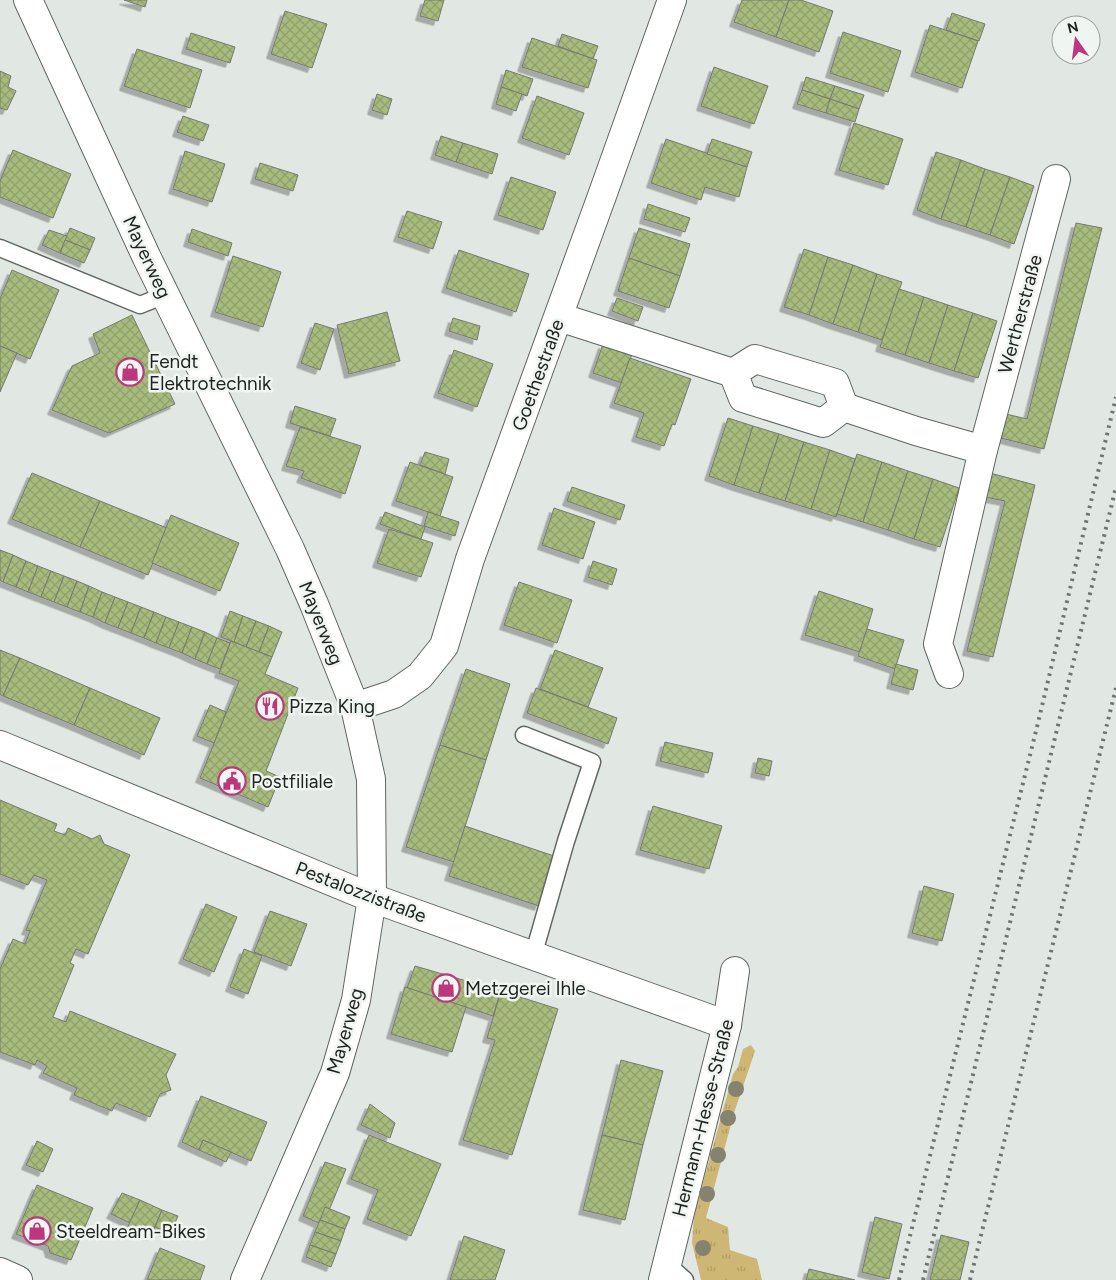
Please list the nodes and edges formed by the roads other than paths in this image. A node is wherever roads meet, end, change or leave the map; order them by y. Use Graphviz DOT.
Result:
graph roads {
  1 [pos="28,0"];
  2 [pos="672,0"];
  3 [pos="1056,179"];
  4 [pos="0,248"];
  5 [pos="165,295"];
  6 [pos="559,316"];
  7 [pos="733,373"];
  8 [pos="844,407"];
  9 [pos="983,450"];
  10 [pos="949,674"];
  11 [pos="355,707"];
  12 [pos="524,735"];
  13 [pos="0,745"];
  14 [pos="372,898"];
  15 [pos="533,956"];
  16 [pos="735,971"];
  17 [pos="727,1025"];
  18 [pos="0,1272"];
  19 [pos="672,1275"];
  20 [pos="18,1280"];
  21 [pos="245,1280"];
  1 -- 5 [label="street, Mayerweg"];
  2 -- 6 [label="street, Goethestraße"];
  3 -- 9 [label="street, Wertherstraße"];
  4 -- 5 [label="lane"];
  5 -- 11 [label="street, Mayerweg"];
  6 -- 7 [label="street"];
  6 -- 11 [label="street, Goethestraße"];
  7 -- 8 [label="street"];
  7 -- 8 [label="street"];
  8 -- 9 [label="street"];
  9 -- 10 [label="street, Wertherstraße"];
  11 -- 14 [label="street, Mayerweg"];
  12 -- 15 [label="lane"];
  13 -- 14 [label="street, Pestalozzistraße"];
  14 -- 15 [label="street, Pestalozzistraße"];
  14 -- 21 [label="street, Mayerweg"];
  15 -- 17 [label="street, Pestalozzistraße"];
  16 -- 17 [label="street, Hermann-Hesse-Straße"];
  17 -- 19 [label="street, Hermann-Hesse-Straße"];
  18 -- 20 [label="street"];
}
